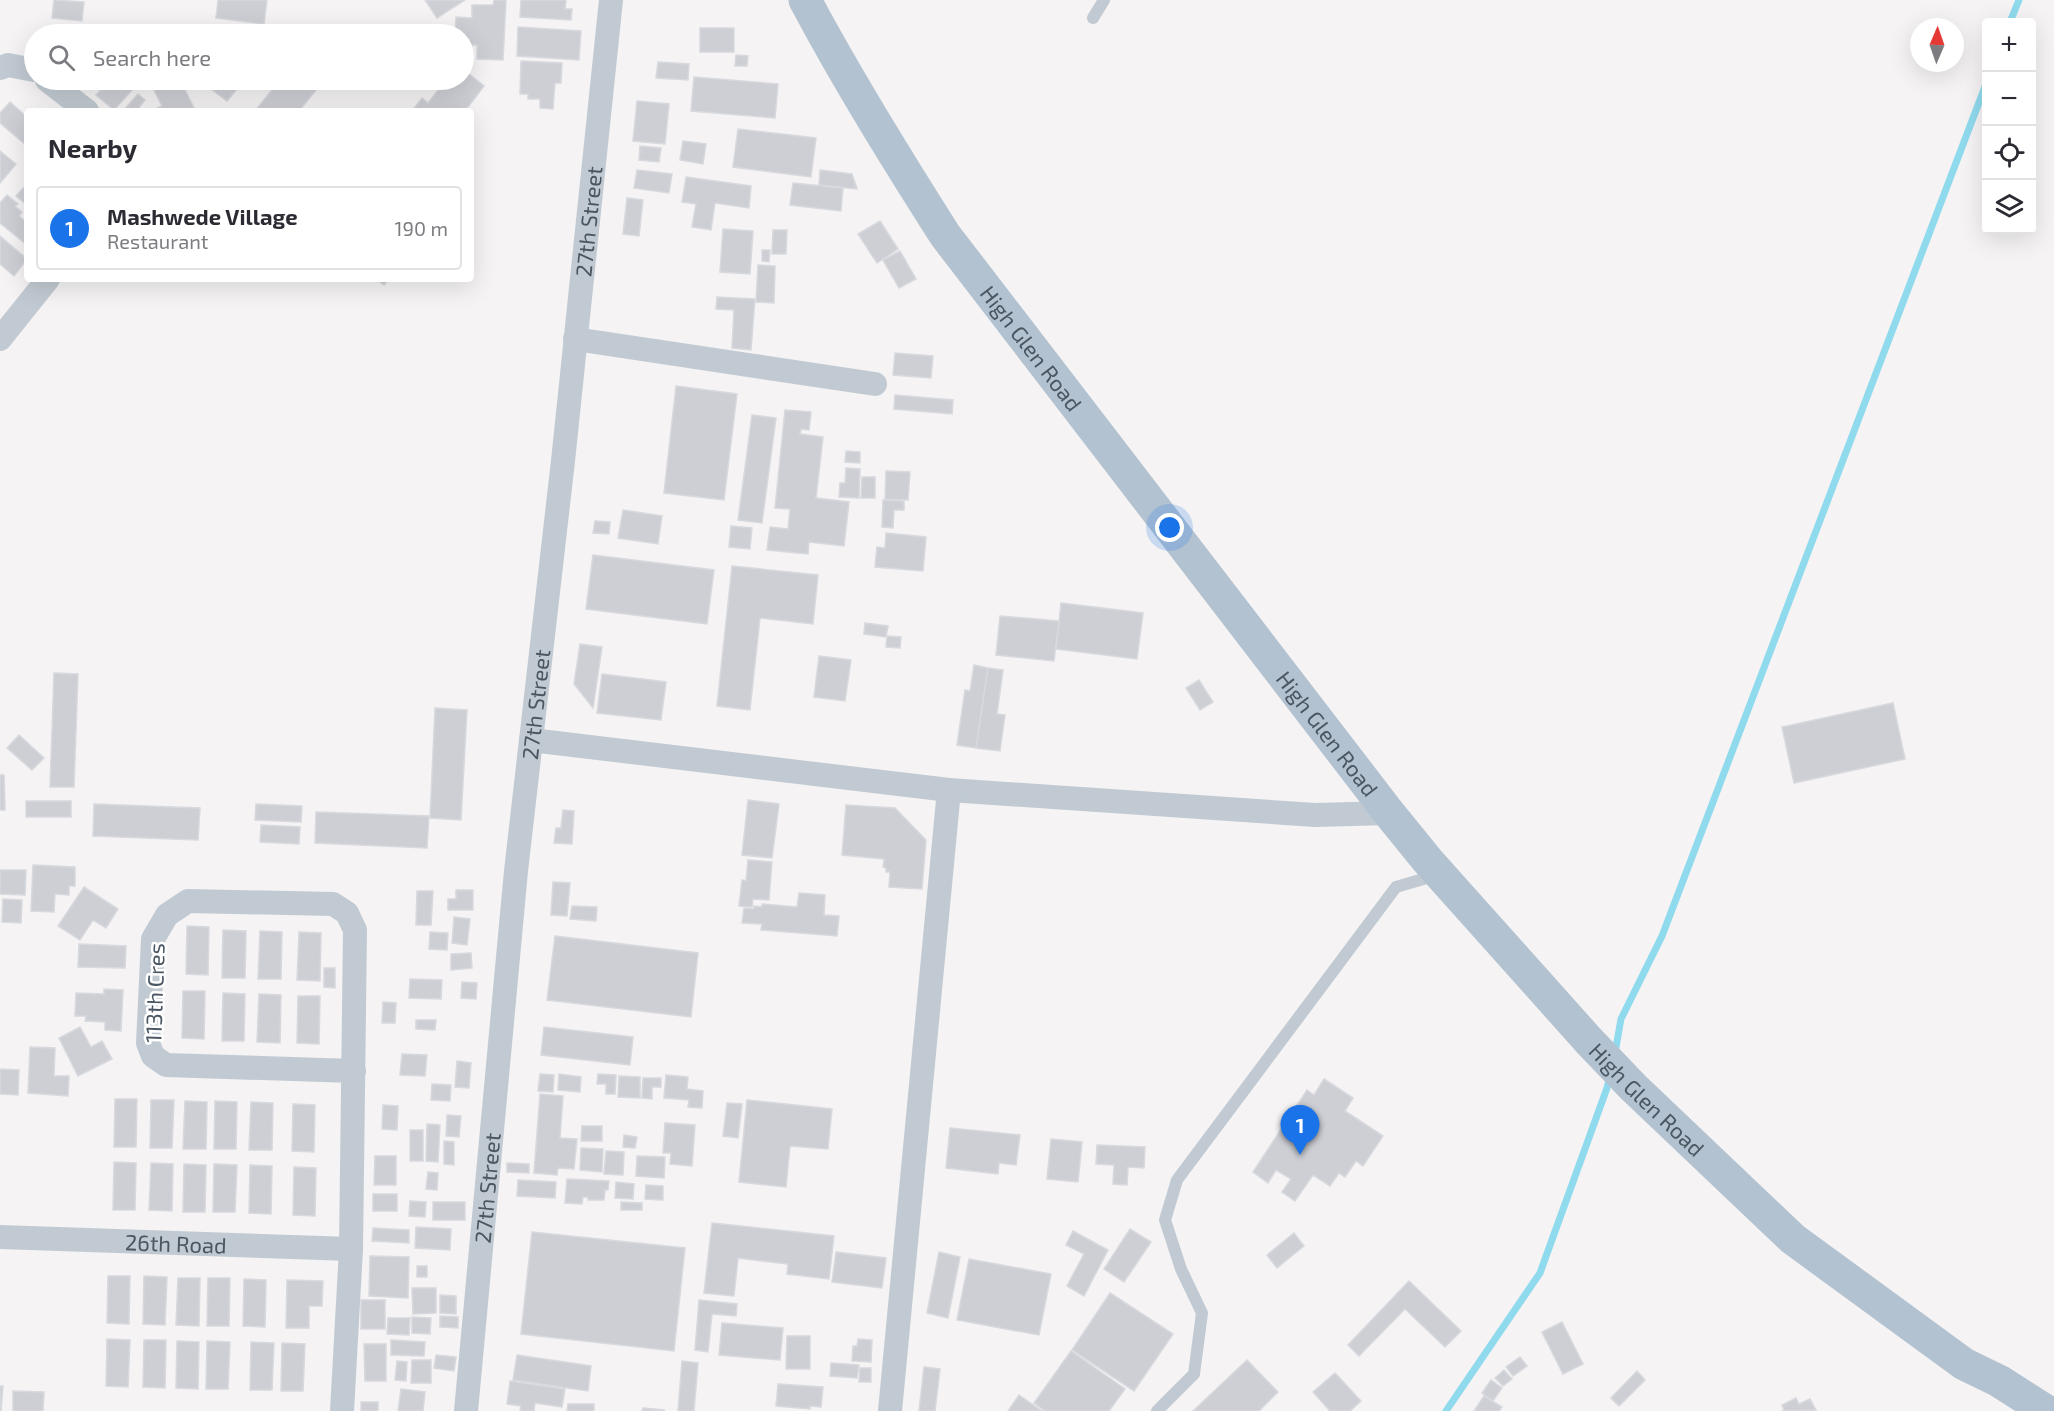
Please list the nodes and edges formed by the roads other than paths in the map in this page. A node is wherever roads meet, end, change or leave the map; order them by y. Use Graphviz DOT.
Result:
graph roads {
  1 [pos="611,0"];
  2 [pos="805,0"];
  3 [pos="1104,0"];
  4 [pos="1092,18"];
  5 [pos="0,68"];
  6 [pos="24,68"];
  7 [pos="60,90"];
  8 [pos="83,108"];
  9 [pos="46,282"];
  10 [pos="0,339"];
  11 [pos="575,339"];
  12 [pos="875,384"];
  13 [pos="531,740"];
  14 [pos="950,790"];
  15 [pos="1389,813"];
  16 [pos="1440,874"];
  17 [pos="354,1071"];
  18 [pos="0,1237"];
  19 [pos="351,1249"];
  20 [pos="1964,1364"];
  21 [pos="342,1411"];
  22 [pos="466,1411"];
  23 [pos="890,1411"];
  24 [pos="1156,1411"];
  25 [pos="2014,1411"];
  26 [pos="2046,1411"];
  1 -- 11 [label="street, 27th Street"];
  2 -- 15 [label="main road, High Glen Road"];
  3 -- 4 [label="lane"];
  5 -- 6 [label="street"];
  7 -- 8 [label="street"];
  9 -- 10 [label="street"];
  11 -- 12 [label="street"];
  11 -- 13 [label="street, 27th Street"];
  13 -- 14 [label="street"];
  13 -- 22 [label="street, 27th Street"];
  14 -- 15 [label="street"];
  14 -- 23 [label="street"];
  15 -- 16 [label="main road, High Glen Road"];
  16 -- 20 [label="main road, High Glen Road"];
  16 -- 24 [label="lane"];
  17 -- 17 [label="street, 113th Cres"];
  17 -- 19 [label="street"];
  18 -- 19 [label="street, 26th Road"];
  19 -- 21 [label="street"];
  20 -- 25 [label="main road, High Glen Road"];
  20 -- 26 [label="main road, High Glen Road"];
}
